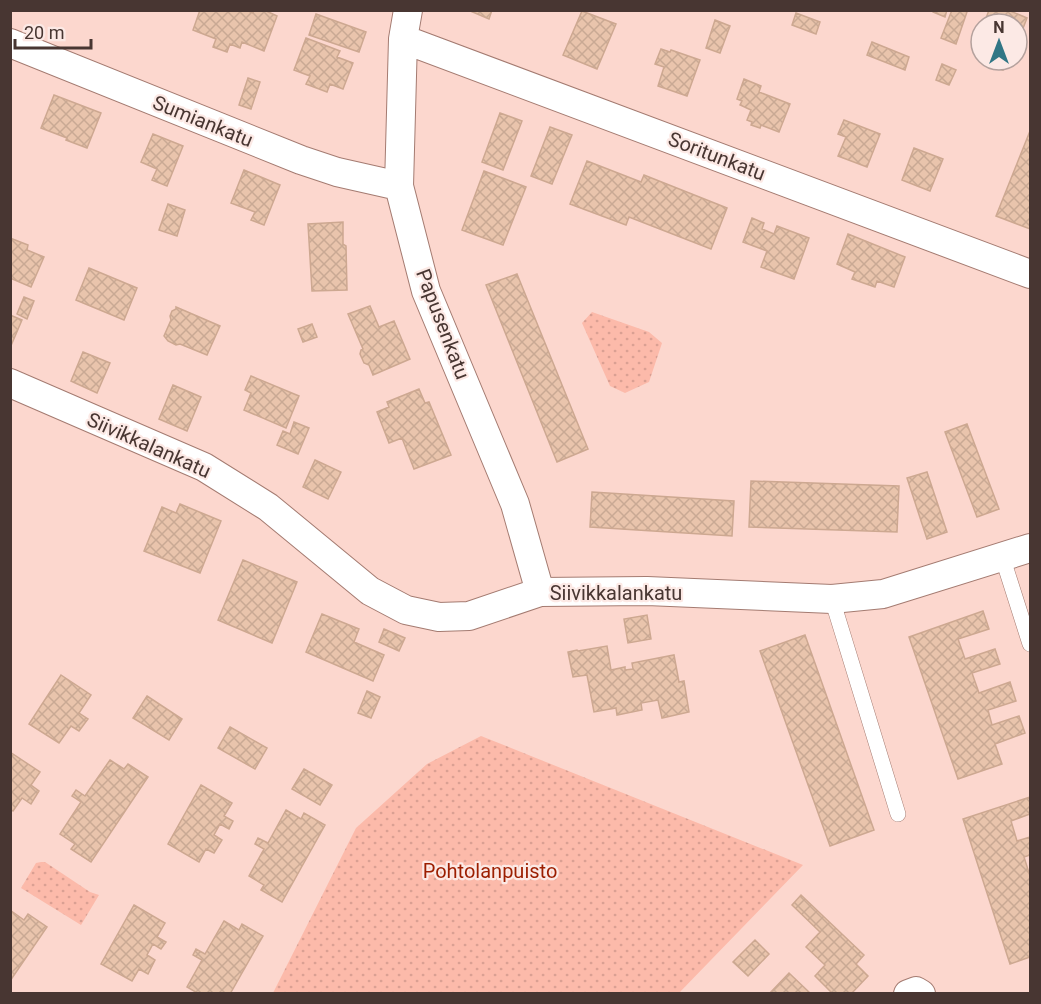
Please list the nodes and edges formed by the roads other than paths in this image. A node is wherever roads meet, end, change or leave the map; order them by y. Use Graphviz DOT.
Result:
graph roads {
  1 [pos="408,10"];
  2 [pos="403,39"];
  3 [pos="10,43"];
  4 [pos="399,186"];
  5 [pos="1030,274"];
  6 [pos="10,383"];
  7 [pos="1030,548"];
  8 [pos="1002,556"];
  9 [pos="540,592"];
  10 [pos="832,599"];
  11 [pos="1030,644"];
  12 [pos="898,814"];
  13 [pos="908,993"];
  14 [pos="921,993"];
  1 -- 2 [label="street, Papusenkatu"];
  2 -- 4 [label="street, Papusenkatu"];
  2 -- 5 [label="street, Soritunkatu"];
  3 -- 4 [label="street, Sumiankatu"];
  4 -- 9 [label="street, Papusenkatu"];
  6 -- 9 [label="street, Siivikkalankatu"];
  7 -- 8 [label="street, Siivikkalankatu"];
  8 -- 10 [label="street, Siivikkalankatu"];
  8 -- 11 [label="lane"];
  9 -- 10 [label="street, Siivikkalankatu"];
  10 -- 12 [label="lane"];
  13 -- 14 [label="street"];
}
